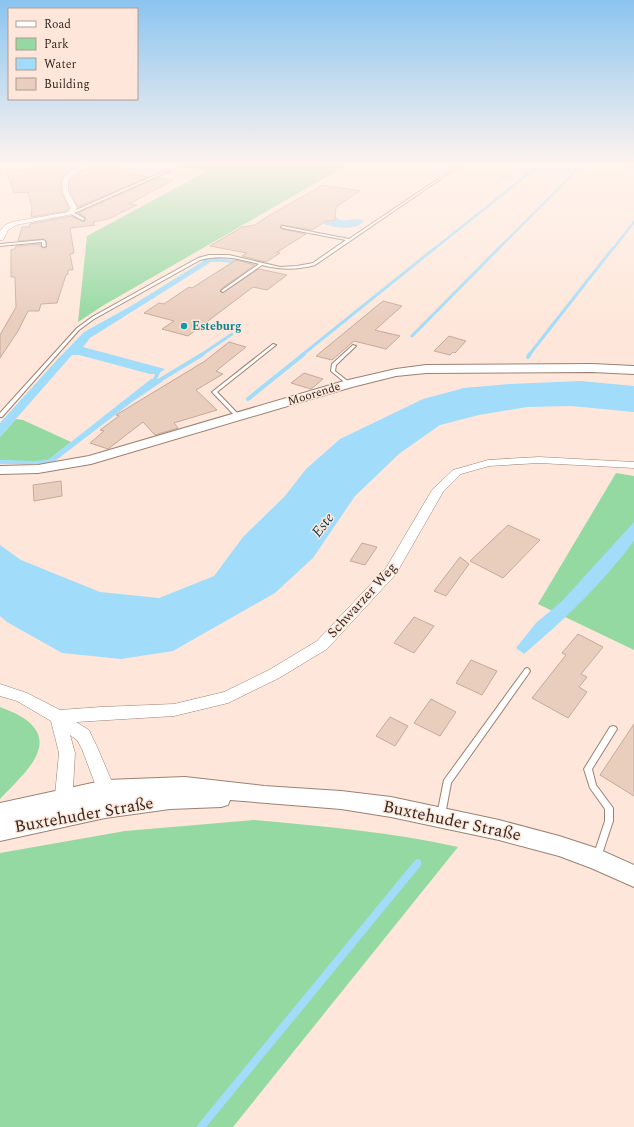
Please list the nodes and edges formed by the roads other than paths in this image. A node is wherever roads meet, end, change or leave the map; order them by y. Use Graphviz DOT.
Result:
graph roads {
  1 [pos="45,218"];
  2 [pos="80,218"];
  3 [pos="382,218"];
  4 [pos="83,219"];
  5 [pos="282,226"];
  6 [pos="0,238"];
  7 [pos="349,240"];
  8 [pos="0,245"];
  9 [pos="44,246"];
  10 [pos="262,264"];
  11 [pos="223,291"];
  12 [pos="274,345"];
  13 [pos="354,346"];
  14 [pos="634,370"];
  15 [pos="348,384"];
  16 [pos="0,416"];
  17 [pos="239,417"];
  18 [pos="634,465"];
  19 [pos="0,470"];
  20 [pos="527,671"];
  21 [pos="0,690"];
  22 [pos="58,717"];
  23 [pos="613,729"];
  24 [pos="105,799"];
  25 [pos="63,807"];
  26 [pos="0,813"];
  27 [pos="441,816"];
  28 [pos="0,832"];
  29 [pos="596,859"];
  30 [pos="634,876"];
  1 -- 6 [label="street"];
  2 -- 4 [label="lane"];
  3 -- 7 [label="lane"];
  5 -- 7 [label="lane"];
  7 -- 10 [label="lane"];
  8 -- 9 [label="lane"];
  10 -- 11 [label="lane"];
  10 -- 16 [label="lane"];
  12 -- 17 [label="lane"];
  13 -- 15 [label="lane"];
  14 -- 15 [label="street, Moorende"];
  15 -- 17 [label="street, Moorende"];
  17 -- 19 [label="street, Moorende"];
  18 -- 22 [label="street, Schwarzer Weg"];
  20 -- 27 [label="lane"];
  21 -- 22 [label="street"];
  22 -- 24 [label="street"];
  22 -- 25 [label="street"];
  23 -- 29 [label="lane"];
  24 -- 25 [label="street, Buxtehuder Straße"];
  24 -- 27 [label="street, Buxtehuder Straße"];
  25 -- 26 [label="street, Buxtehuder Straße"];
  25 -- 28 [label="street, Buxtehuder Straße"];
  27 -- 29 [label="street, Buxtehuder Straße"];
  29 -- 30 [label="street, Buxtehuder Straße"];
}
